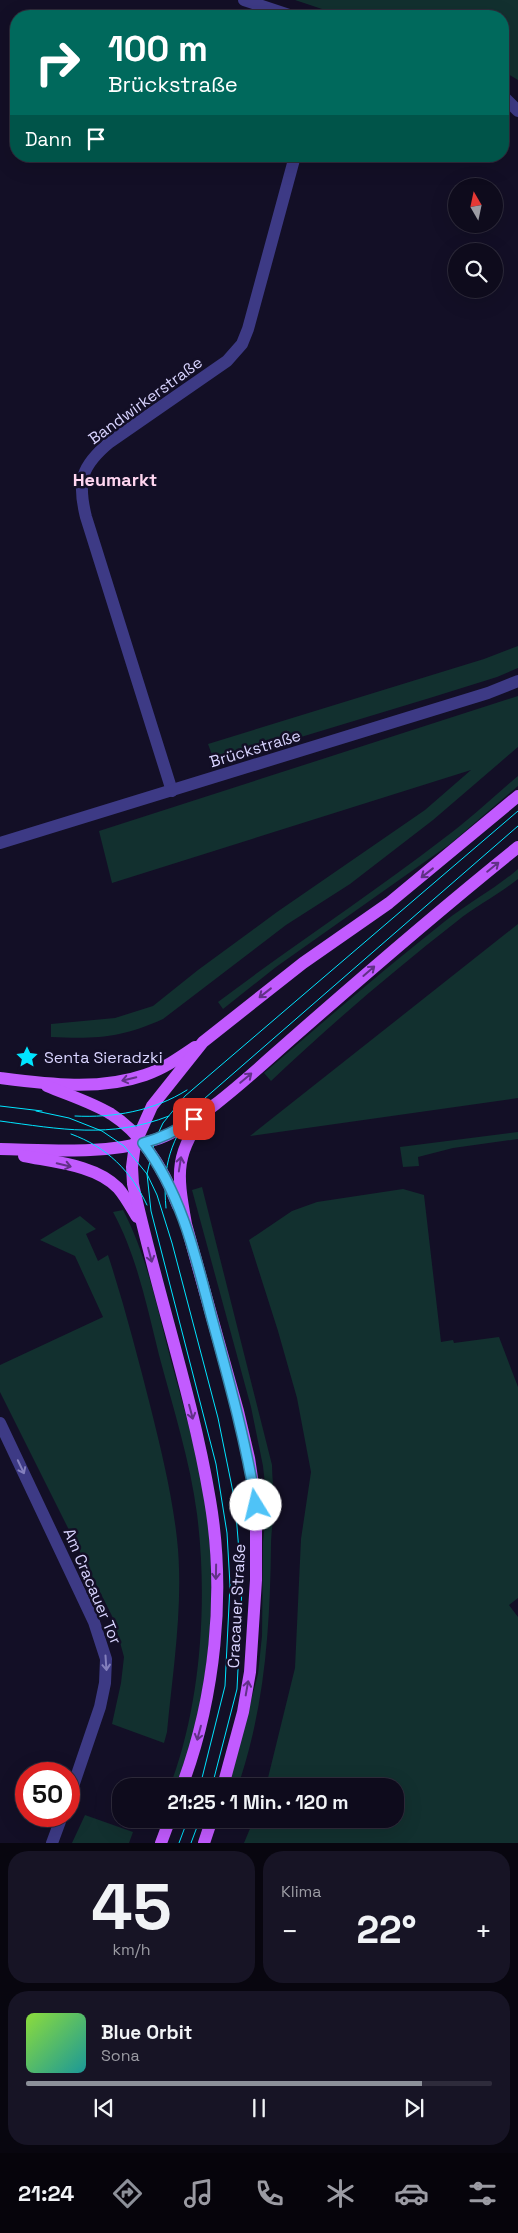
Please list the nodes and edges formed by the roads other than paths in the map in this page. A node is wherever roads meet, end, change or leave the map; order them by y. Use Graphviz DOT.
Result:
graph roads {
  1 [pos="244,0"];
  2 [pos="274,10"];
  3 [pos="509,102"];
  4 [pos="518,111"];
  5 [pos="292,162"];
  6 [pos="518,681"];
  7 [pos="172,791"];
  8 [pos="518,796"];
  9 [pos="0,843"];
  10 [pos="518,847"];
  11 [pos="203,1042"];
  12 [pos="0,1078"];
  13 [pos="40,1084"];
  14 [pos="208,1108"];
  15 [pos="137,1145"];
  16 [pos="0,1149"];
  17 [pos="186,1224"];
  18 [pos="146,1236"];
  19 [pos="0,1422"];
  20 [pos="80,1766"];
  21 [pos="185,1778"];
  22 [pos="225,1778"];
  23 [pos="58,1827"];
  24 [pos="167,1828"];
  25 [pos="209,1828"];
  26 [pos="52,1843"];
  27 [pos="161,1843"];
  28 [pos="204,1843"];
  1 -- 2 [label="street"];
  3 -- 4 [label="street"];
  5 -- 7 [label="street, Bandwirkerstraße"];
  6 -- 7 [label="street, Brückstraße"];
  7 -- 9 [label="street, Brückstraße"];
  8 -- 11 [label="main road, one-way"];
  14 -- 10 [label="main road, one-way"];
  11 -- 13 [label="main road, one-way"];
  11 -- 15 [label="main road"];
  12 -- 13 [label="main road"];
  13 -- 15 [label="main road, Cracauer Straße"];
  14 -- 15 [label="main road"];
  17 -- 14 [label="main road, Cracauer Straße, one-way"];
  15 -- 16 [label="main road"];
  15 -- 17 [label="main road, Cracauer Straße"];
  15 -- 18 [label="main road, Cracauer Straße"];
  16 -- 18 [label="main road, Cracauer Straße, one-way"];
  22 -- 17 [label="main road, Cracauer Straße, one-way"];
  18 -- 21 [label="main road, Cracauer Straße, one-way"];
  19 -- 20 [label="street, Am Cracauer Tor, one-way"];
  23 -- 26 [label="street"];
  24 -- 27 [label="main road"];
  25 -- 28 [label="main road"];
}
